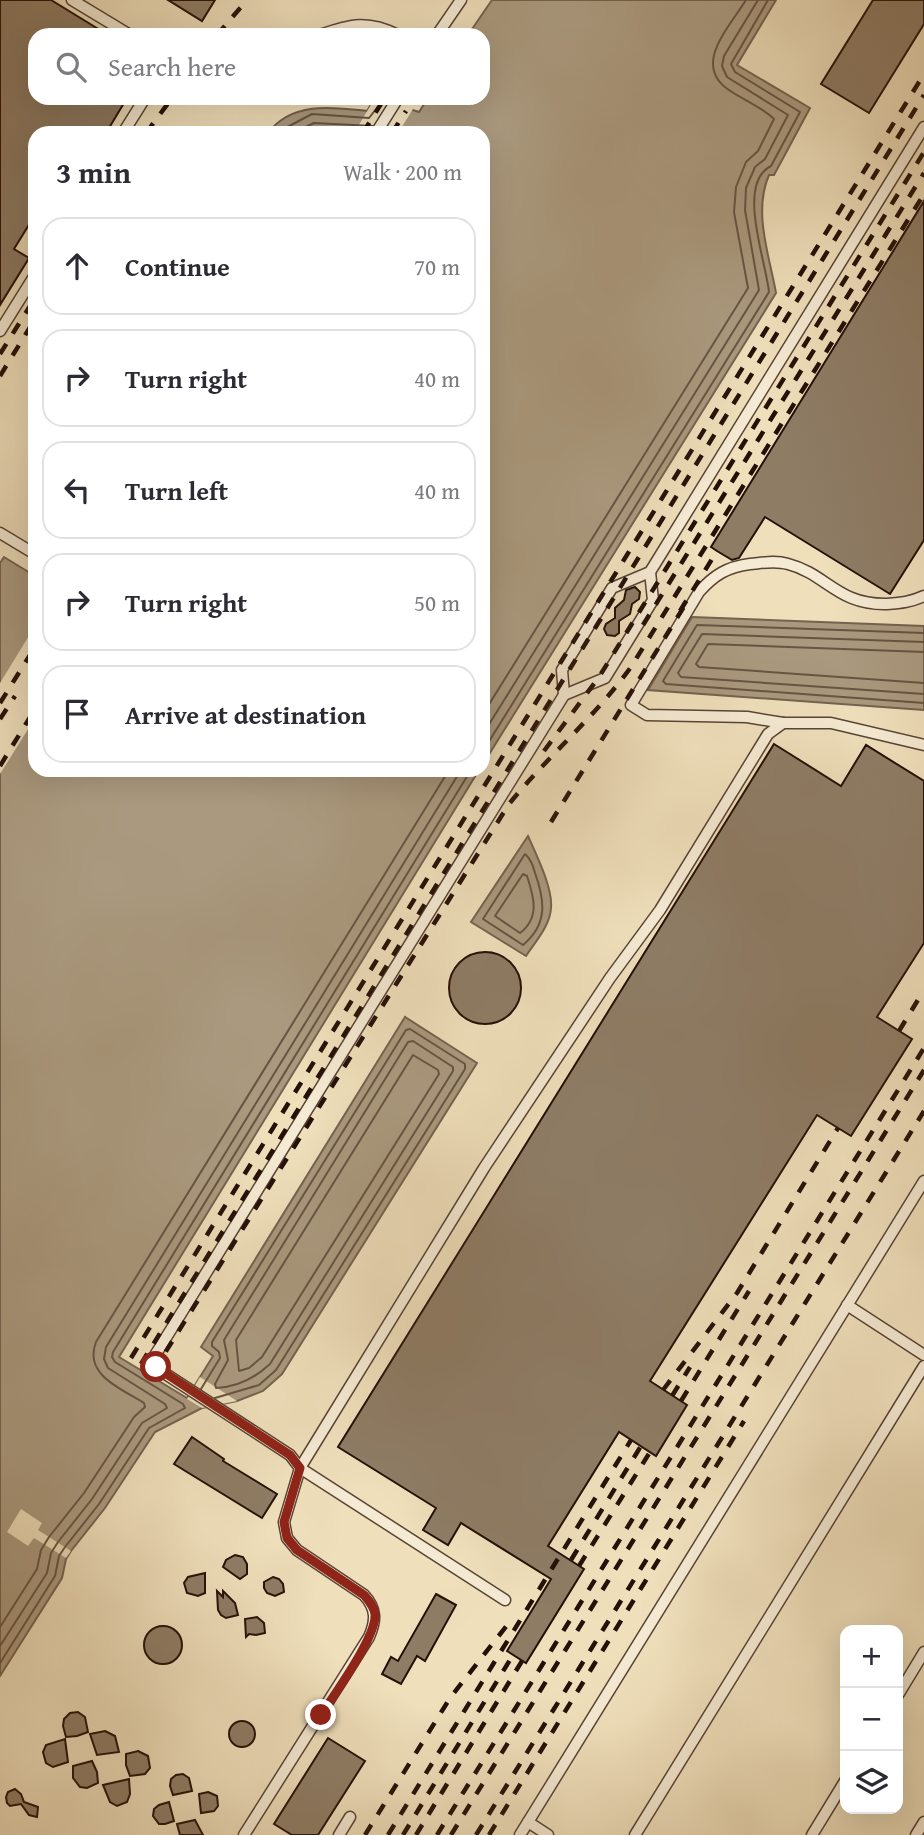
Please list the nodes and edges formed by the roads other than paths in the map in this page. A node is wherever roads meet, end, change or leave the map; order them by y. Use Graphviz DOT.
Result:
graph roads {
  1 [pos="72,0"];
  2 [pos="461,0"];
  3 [pos="118,28"];
  4 [pos="340,28"];
  5 [pos="383,28"];
  6 [pos="442,28"];
  7 [pos="141,105"];
  8 [pos="394,105"];
  9 [pos="127,126"];
  10 [pos="380,126"];
  11 [pos="924,127"];
  12 [pos="28,286"];
  13 [pos="0,331"];
  14 [pos="0,533"];
  15 [pos="28,550"];
  16 [pos="650,572"];
  17 [pos="924,596"];
  18 [pos="564,695"];
  19 [pos="783,723"];
  20 [pos="924,745"];
  21 [pos="924,1181"];
  22 [pos="847,1305"];
  23 [pos="924,1355"];
  24 [pos="924,1366"];
  25 [pos="300,1468"];
  26 [pos="505,1600"];
  27 [pos="924,1652"];
  28 [pos="902,1688"];
  29 [pos="840,1789"];
  30 [pos="350,1817"];
  31 [pos="528,1822"];
  32 [pos="924,1822"];
  33 [pos="244,1835"];
  34 [pos="339,1835"];
  35 [pos="520,1835"];
  36 [pos="548,1835"];
  37 [pos="635,1835"];
  38 [pos="812,1835"];
  39 [pos="916,1835"];
  1 -- 3 [label="lane"];
  2 -- 6 [label="lane"];
  4 -- 5 [label="lane"];
  7 -- 9 [label="lane"];
  8 -- 10 [label="lane"];
  11 -- 16 [label="lane"];
  12 -- 13 [label="lane"];
  14 -- 15 [label="lane"];
  16 -- 18 [label="lane"];
  16 -- 18 [label="lane"];
  17 -- 19 [label="lane"];
  18 -- 25 [label="lane"];
  19 -- 20 [label="lane"];
  19 -- 25 [label="lane"];
  21 -- 22 [label="lane"];
  22 -- 23 [label="lane"];
  22 -- 31 [label="lane"];
  24 -- 37 [label="lane"];
  25 -- 26 [label="lane"];
  25 -- 33 [label="lane"];
  27 -- 28 [label="lane"];
  29 -- 38 [label="lane"];
  30 -- 34 [label="lane"];
  31 -- 35 [label="lane"];
  31 -- 36 [label="lane"];
  32 -- 39 [label="lane"];
}
